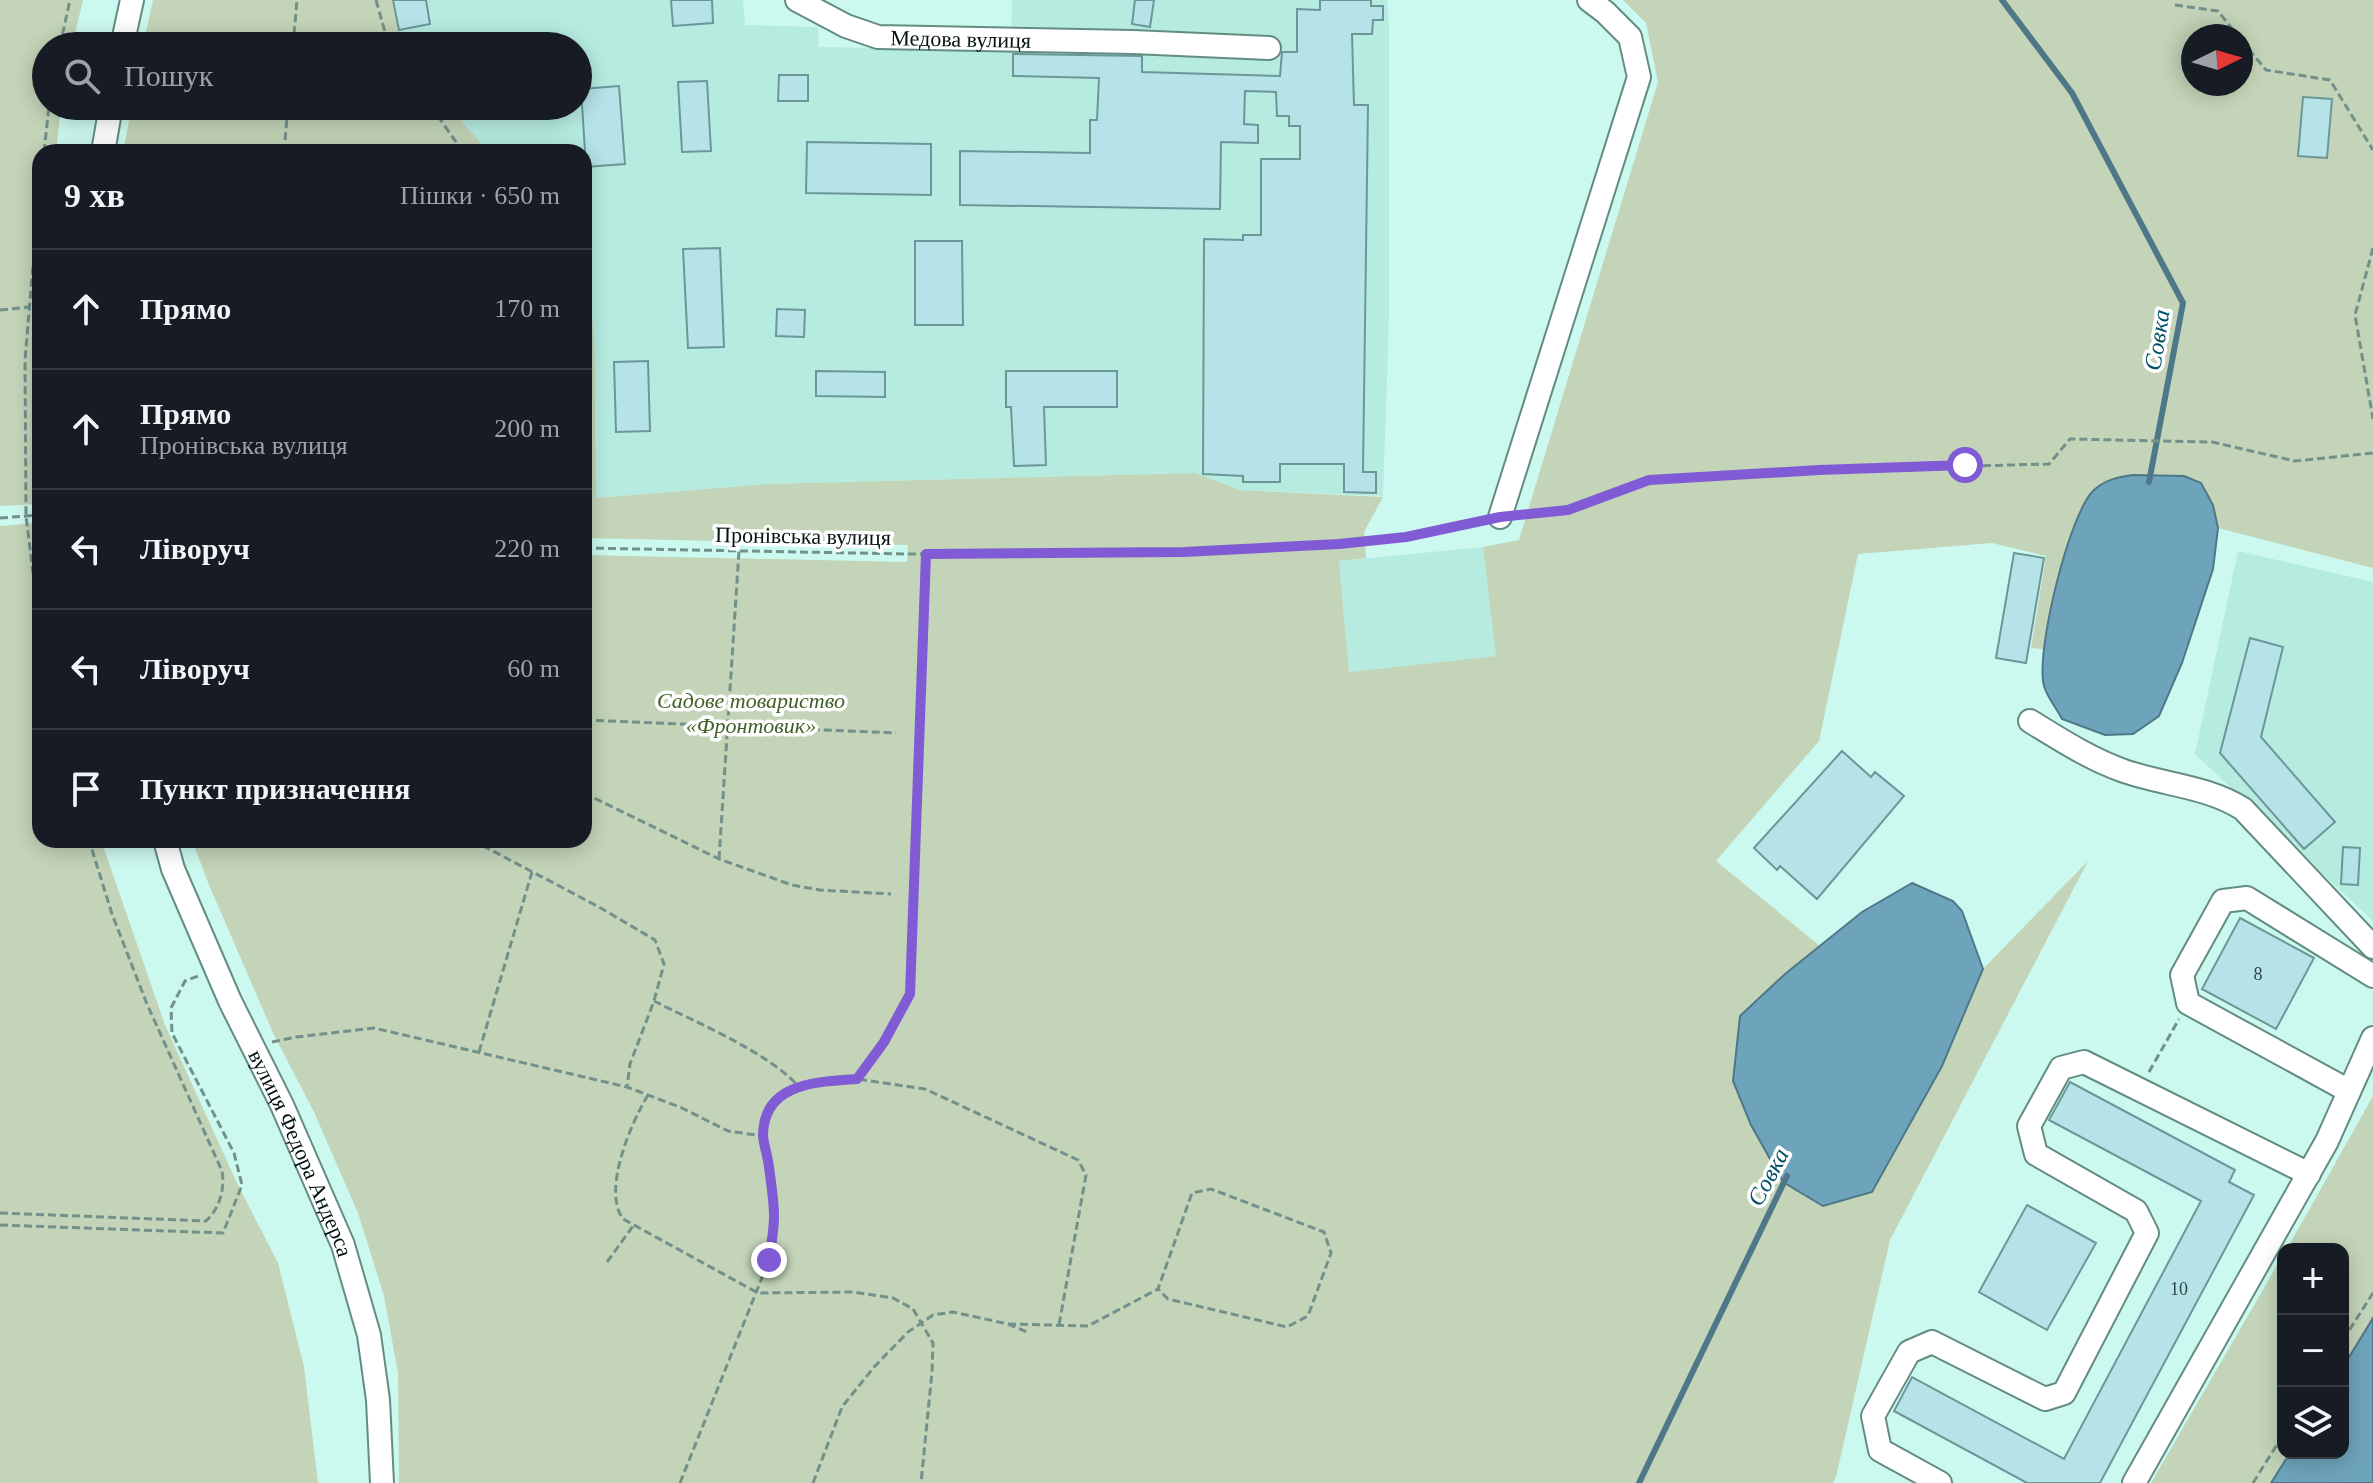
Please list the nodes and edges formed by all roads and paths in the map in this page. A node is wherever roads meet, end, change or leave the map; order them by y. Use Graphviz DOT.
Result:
graph roads {
  1 [pos="70,0"];
  2 [pos="132,0"];
  3 [pos="297,0"];
  4 [pos="376,0"];
  5 [pos="797,0"];
  6 [pos="1589,0"];
  7 [pos="2175,5"];
  8 [pos="2229,24"];
  9 [pos="63,32"];
  10 [pos="125,32"];
  11 [pos="294,32"];
  12 [pos="385,32"];
  13 [pos="1269,48"];
  14 [pos="2253,54"];
  15 [pos="47,120"];
  16 [pos="109,120"];
  17 [pos="287,120"];
  18 [pos="441,120"];
  19 [pos="45,144"];
  20 [pos="104,144"];
  21 [pos="285,144"];
  22 [pos="457,144"];
  23 [pos="2373,150"];
  24 [pos="2373,248"];
  25 [pos="32,273"];
  26 [pos="29,307"];
  27 [pos="0,310"];
  28 [pos="2373,419"];
  29 [pos="2373,453"];
  30 [pos="26,516"];
  31 [pos="32,516"];
  32 [pos="1500,517"];
  33 [pos="0,518"];
  34 [pos="592,548"];
  35 [pos="739,551"];
  36 [pos="926,554"];
  37 [pos="32,565"];
  38 [pos="592,720"];
  39 [pos="2030,721"];
  40 [pos="728,726"];
  41 [pos="896,733"];
  42 [pos="592,797"];
  43 [pos="91,848"];
  44 [pos="167,848"];
  45 [pos="487,848"];
  46 [pos="719,859"];
  47 [pos="532,872"];
  48 [pos="891,894"];
  49 [pos="2373,947"];
  50 [pos="216,970"];
  51 [pos="2373,976"];
  52 [pos="654,1001"];
  53 [pos="2188,1003"];
  54 [pos="2373,1038"];
  55 [pos="253,1046"];
  56 [pos="479,1052"];
  57 [pos="857,1079"];
  58 [pos="627,1087"];
  59 [pos="799,1087"];
  60 [pos="2139,1089"];
  61 [pos="2349,1091"];
  62 [pos="648,1095"];
  63 [pos="763,1136"];
  64 [pos="2309,1174"];
  65 [pos="0,1213"];
  66 [pos="0,1225"];
  67 [pos="633,1226"];
  68 [pos="607,1262"];
  69 [pos="1158,1289"];
  70 [pos="758,1293"];
  71 [pos="2373,1293"];
  72 [pos="921,1323"];
  73 [pos="1008,1324"];
  74 [pos="1059,1325"];
  75 [pos="2349,1331"];
  76 [pos="1027,1332"];
  77 [pos="2277,1445"];
  78 [pos="382,1483"];
  79 [pos="680,1483"];
  80 [pos="813,1483"];
  81 [pos="921,1483"];
  82 [pos="1940,1483"];
  83 [pos="2134,1483"];
  84 [pos="2253,1483"];
  1 -- 9 [label="path"];
  2 -- 10 [label="street"];
  3 -- 11 [label="path"];
  4 -- 12 [label="path"];
  5 -- 13 [label="street, Медова вулиця"];
  6 -- 32 [label="street"];
  7 -- 8 [label="path"];
  14 -- 23 [label="path"];
  15 -- 19 [label="path"];
  16 -- 20 [label="street"];
  17 -- 21 [label="path"];
  18 -- 22 [label="path"];
  24 -- 28 [label="path"];
  25 -- 26 [label="path"];
  26 -- 27 [label="path"];
  26 -- 30 [label="path"];
  29 -- 32 [label="path, Пронівська вулиця"];
  30 -- 31 [label="path"];
  30 -- 33 [label="path"];
  30 -- 37 [label="path"];
  32 -- 36 [label="path, Пронівська вулиця"];
  34 -- 35 [label="path, Пронівська вулиця"];
  35 -- 36 [label="path, Пронівська вулиця"];
  35 -- 40 [label="path"];
  36 -- 57 [label="path"];
  38 -- 40 [label="path"];
  39 -- 49 [label="street"];
  40 -- 41 [label="path"];
  40 -- 46 [label="path"];
  42 -- 46 [label="path"];
  43 -- 65 [label="path"];
  44 -- 50 [label="street, вулиця Федора Андерса"];
  45 -- 47 [label="path"];
  46 -- 48 [label="path"];
  47 -- 52 [label="path"];
  47 -- 56 [label="path"];
  50 -- 55 [label="street, вулиця Федора Андерса"];
  50 -- 66 [label="path"];
  51 -- 53 [label="street"];
  52 -- 58 [label="path"];
  52 -- 59 [label="path"];
  53 -- 60 [label="path"];
  53 -- 61 [label="street"];
  54 -- 61 [label="street"];
  55 -- 56 [label="path"];
  55 -- 78 [label="street, вулиця Федора Андерса"];
  56 -- 58 [label="path"];
  57 -- 59 [label="path"];
  57 -- 74 [label="path"];
  58 -- 62 [label="path"];
  59 -- 63 [label="path"];
  60 -- 64 [label="street"];
  60 -- 82 [label="street"];
  61 -- 64 [label="street"];
  62 -- 63 [label="path"];
  62 -- 67 [label="path"];
  63 -- 70 [label="path"];
  64 -- 83 [label="street"];
  67 -- 68 [label="path"];
  67 -- 70 [label="path"];
  69 -- 69 [label="path"];
  69 -- 74 [label="path"];
  70 -- 72 [label="path"];
  70 -- 79 [label="path"];
  71 -- 75 [label="path"];
  72 -- 73 [label="path"];
  72 -- 80 [label="path"];
  72 -- 81 [label="path"];
  73 -- 74 [label="path"];
  73 -- 76 [label="path"];
  77 -- 84 [label="path"];
}
